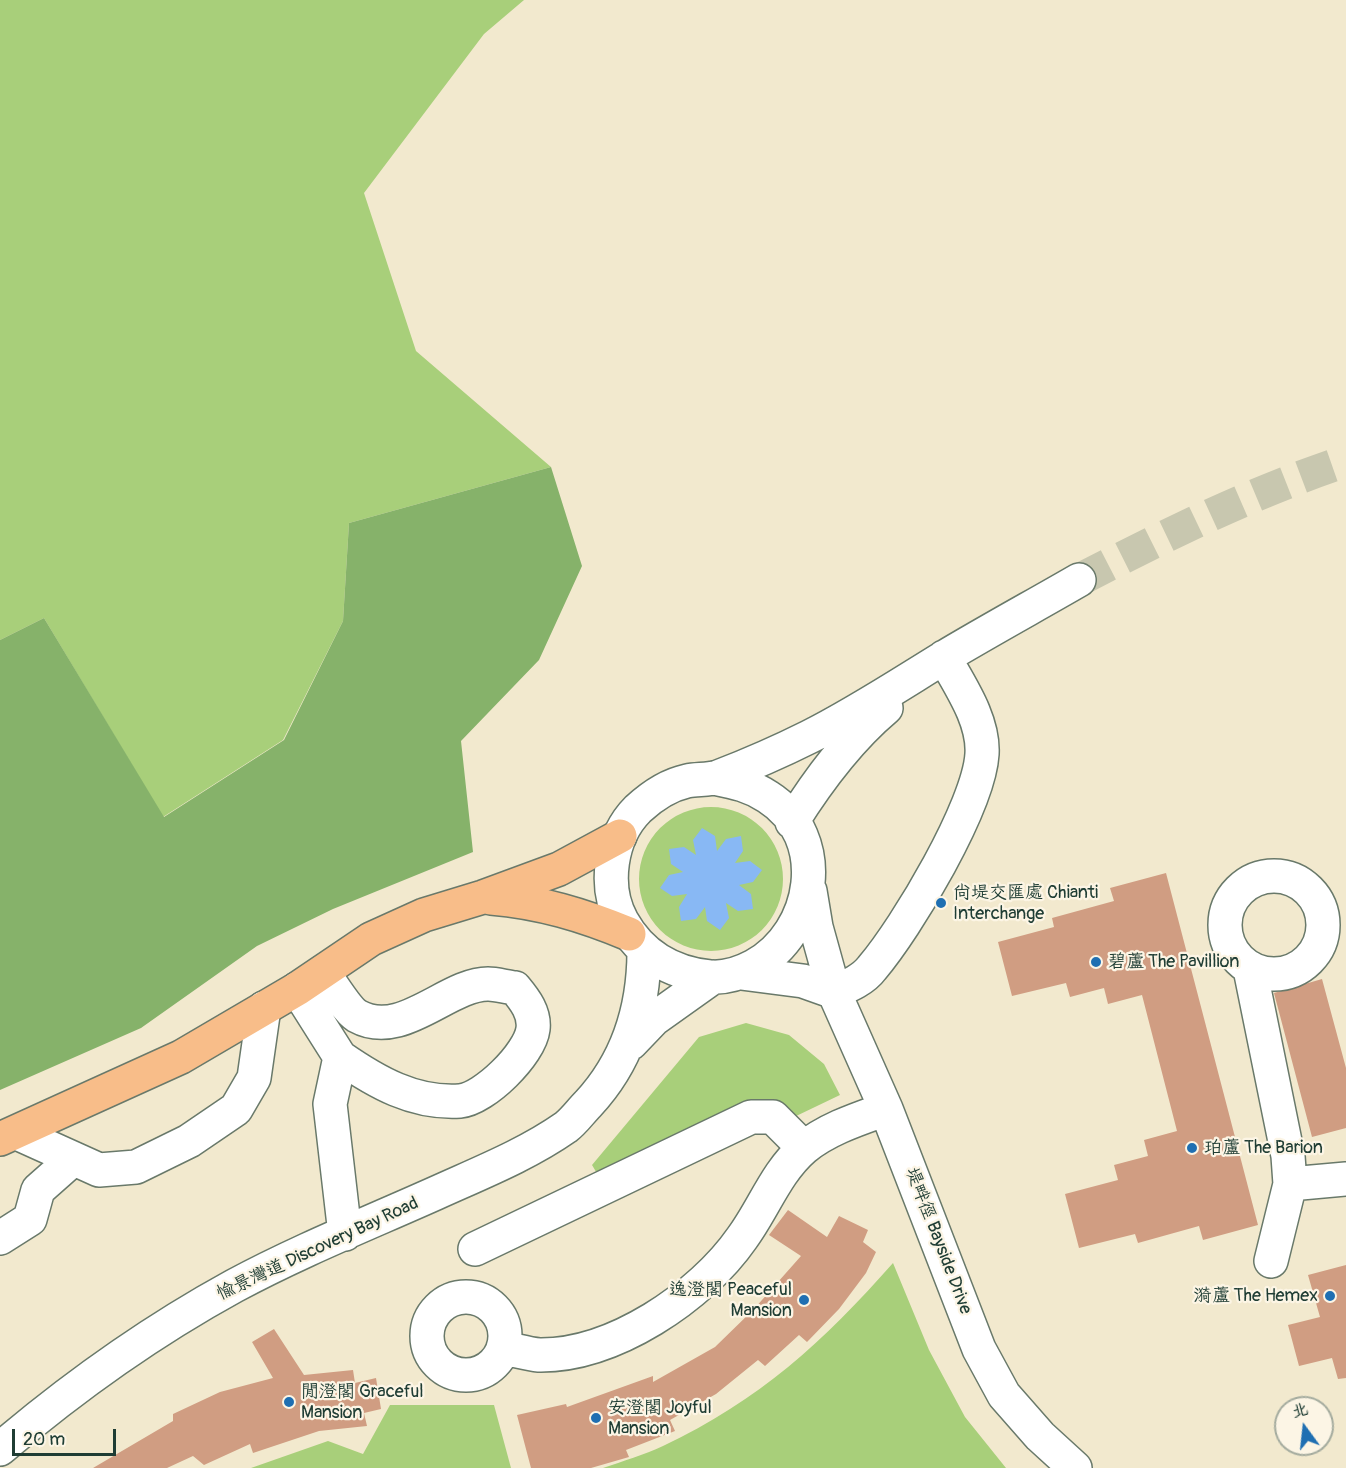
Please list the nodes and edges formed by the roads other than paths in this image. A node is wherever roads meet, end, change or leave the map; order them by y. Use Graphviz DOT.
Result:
graph roads {
  1 [pos="1079,580"];
  2 [pos="944,657"];
  3 [pos="714,778"];
  4 [pos="792,822"];
  5 [pos="620,836"];
  6 [pos="809,883"];
  7 [pos="483,897"];
  8 [pos="1334,923"];
  9 [pos="637,942"];
  10 [pos="1250,969"];
  11 [pos="727,975"];
  12 [pos="310,980"];
  13 [pos="834,992"];
  14 [pos="264,1008"];
  15 [pos="627,1047"];
  16 [pos="340,1057"];
  17 [pos="886,1109"];
  18 [pos="8,1136"];
  19 [pos="804,1148"];
  20 [pos="73,1159"];
  21 [pos="1346,1179"];
  22 [pos="1290,1184"];
  23 [pos="345,1234"];
  24 [pos="0,1239"];
  25 [pos="475,1249"];
  26 [pos="1271,1261"];
  27 [pos="503,1348"];
  28 [pos="0,1449"];
  29 [pos="1075,1468"];
  1 -- 2 [label="street"];
  2 -- 3 [label="street"];
  2 -- 4 [label="street"];
  2 -- 13 [label="street"];
  3 -- 4 [label="street"];
  3 -- 5 [label="street"];
  4 -- 6 [label="street"];
  5 -- 7 [label="main road"];
  5 -- 9 [label="street"];
  6 -- 11 [label="street"];
  6 -- 13 [label="street, 堤畔徑 Bayside Drive"];
  7 -- 9 [label="main road"];
  7 -- 12 [label="main road"];
  8 -- 10 [label="street"];
  8 -- 10 [label="street"];
  9 -- 11 [label="street"];
  9 -- 15 [label="street, 愉景灣道 Discovery Bay Road"];
  10 -- 22 [label="street"];
  11 -- 13 [label="street"];
  11 -- 15 [label="street, 愉景灣道 Discovery Bay Road"];
  12 -- 14 [label="main road"];
  12 -- 16 [label="street"];
  12 -- 16 [label="street"];
  13 -- 17 [label="street, 堤畔徑 Bayside Drive"];
  14 -- 18 [label="main road"];
  14 -- 20 [label="street"];
  15 -- 23 [label="street, 愉景灣道 Discovery Bay Road"];
  16 -- 23 [label="street"];
  17 -- 19 [label="street"];
  17 -- 29 [label="street, 堤畔徑 Bayside Drive"];
  18 -- 20 [label="street"];
  19 -- 25 [label="street"];
  19 -- 27 [label="street"];
  20 -- 24 [label="street"];
  21 -- 22 [label="street"];
  22 -- 26 [label="street"];
  23 -- 28 [label="street, 愉景灣道 Discovery Bay Road"];
}
